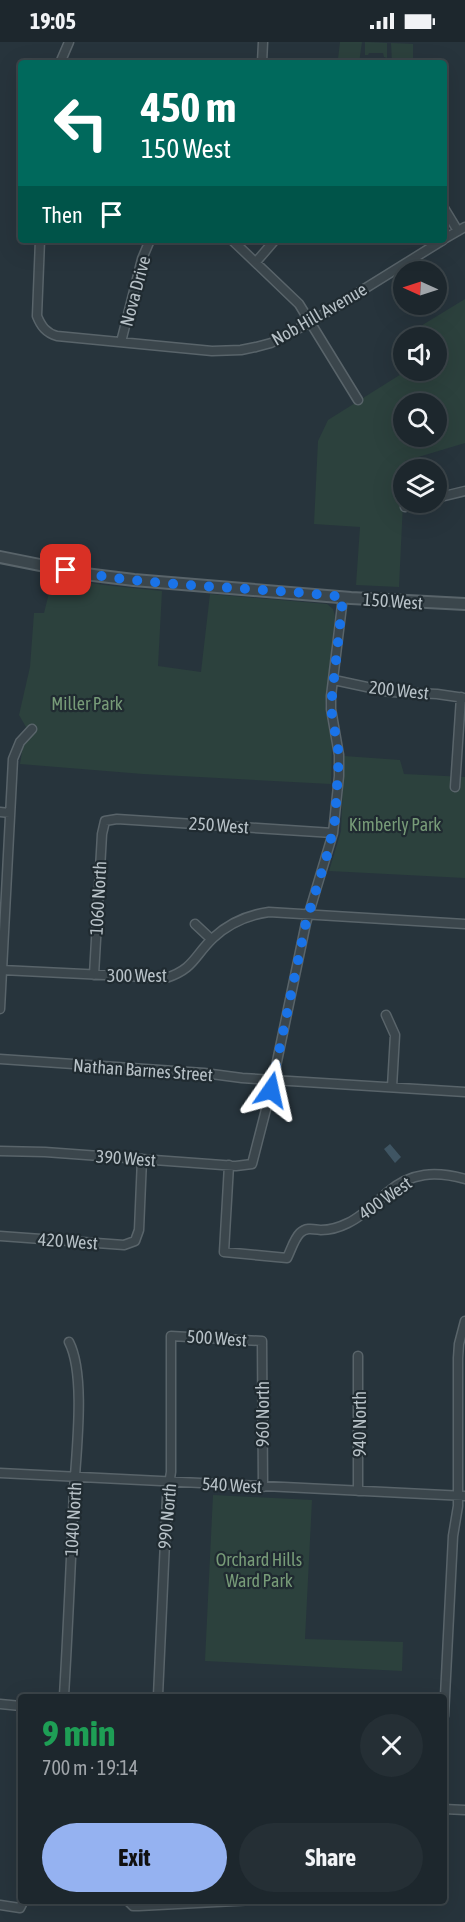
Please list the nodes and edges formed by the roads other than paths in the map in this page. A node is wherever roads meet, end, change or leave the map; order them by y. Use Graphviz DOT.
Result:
graph roads {
  1 [pos="69,42"];
  2 [pos="263,42"];
  3 [pos="61,60"];
  4 [pos="262,60"];
  5 [pos="447,212"];
  6 [pos="461,229"];
  7 [pos="447,238"];
  8 [pos="40,243"];
  9 [pos="149,243"];
  10 [pos="235,243"];
  11 [pos="272,243"];
  12 [pos="438,243"];
  13 [pos="255,262"];
  14 [pos="311,322"];
  15 [pos="121,342"];
  16 [pos="358,400"];
  17 [pos="465,491"];
  18 [pos="447,495"];
  19 [pos="0,557"];
  20 [pos="343,597"];
  21 [pos="465,604"];
  22 [pos="334,680"];
  23 [pos="463,698"];
  24 [pos="32,729"];
  25 [pos="456,787"];
  26 [pos="0,813"];
  27 [pos="10,813"];
  28 [pos="105,821"];
  29 [pos="333,833"];
  30 [pos="309,913"];
  31 [pos="195,924"];
  32 [pos="465,924"];
  33 [pos="211,939"];
  34 [pos="2,970"];
  35 [pos="94,975"];
  36 [pos="0,1009"];
  37 [pos="386,1015"];
  38 [pos="0,1059"];
  39 [pos="273,1080"];
  40 [pos="392,1087"];
  41 [pos="465,1092"];
  42 [pos="0,1152"];
  43 [pos="142,1159"];
  44 [pos="229,1165"];
  45 [pos="465,1179"];
  46 [pos="0,1236"];
  47 [pos="465,1321"];
  48 [pos="171,1336"];
  49 [pos="262,1341"];
  50 [pos="69,1342"];
  51 [pos="358,1356"];
  52 [pos="0,1473"];
  53 [pos="75,1477"];
  54 [pos="169,1482"];
  55 [pos="263,1487"];
  56 [pos="358,1491"];
  57 [pos="462,1496"];
  58 [pos="64,1694"];
  59 [pos="158,1694"];
  60 [pos="445,1694"];
  61 [pos="0,1704"];
  62 [pos="18,1706"];
  63 [pos="447,1809"];
  64 [pos="465,1810"];
  65 [pos="22,1904"];
  66 [pos="134,1904"];
  67 [pos="178,1904"];
  68 [pos="0,1905"];
  1 -- 3 [label="street"];
  2 -- 4 [label="street"];
  5 -- 6 [label="street"];
  6 -- 7 [label="street, Nob Hill Avenue"];
  8 -- 15 [label="street, Nob Hill Avenue"];
  9 -- 15 [label="street, Nova Drive"];
  10 -- 13 [label="street"];
  11 -- 13 [label="street"];
  12 -- 14 [label="street, Nob Hill Avenue"];
  13 -- 14 [label="street"];
  14 -- 15 [label="street, Nob Hill Avenue"];
  14 -- 16 [label="street"];
  17 -- 18 [label="street"];
  19 -- 20 [label="street, 150 West"];
  20 -- 21 [label="street, 150 West"];
  20 -- 22 [label="street"];
  22 -- 23 [label="street, 200 West"];
  22 -- 29 [label="street"];
  23 -- 25 [label="street"];
  24 -- 27 [label="street"];
  26 -- 27 [label="street"];
  27 -- 34 [label="street"];
  28 -- 29 [label="street, 250 West"];
  28 -- 35 [label="street, 1060 North"];
  29 -- 30 [label="street"];
  30 -- 32 [label="street, 300 West"];
  30 -- 33 [label="street, 300 West"];
  30 -- 39 [label="street"];
  31 -- 33 [label="street"];
  33 -- 35 [label="street, 300 West"];
  34 -- 35 [label="street, 300 West"];
  34 -- 36 [label="street"];
  37 -- 40 [label="street"];
  38 -- 39 [label="street, Nathan Barnes Street"];
  39 -- 40 [label="street, Nathan Barnes Street"];
  39 -- 44 [label="street, 390 West"];
  40 -- 41 [label="street, Nathan Barnes Street"];
  42 -- 43 [label="street, 390 West"];
  43 -- 44 [label="street, 390 West"];
  43 -- 46 [label="street, 420 West"];
  44 -- 45 [label="street, 400 West"];
  47 -- 57 [label="street"];
  48 -- 49 [label="street, 500 West"];
  48 -- 54 [label="street, 990 North"];
  49 -- 55 [label="street, 960 North"];
  50 -- 53 [label="street, 1040 North"];
  51 -- 56 [label="street, 940 North"];
  52 -- 53 [label="street, 540 West"];
  53 -- 54 [label="street, 540 West"];
  53 -- 58 [label="street, 1040 North"];
  54 -- 55 [label="street, 540 West"];
  54 -- 59 [label="street, 990 North"];
  55 -- 56 [label="street, 540 West"];
  56 -- 57 [label="street, 540 West"];
  57 -- 60 [label="street"];
  61 -- 62 [label="street"];
  63 -- 64 [label="street"];
  65 -- 68 [label="street"];
  66 -- 67 [label="street"];
}
